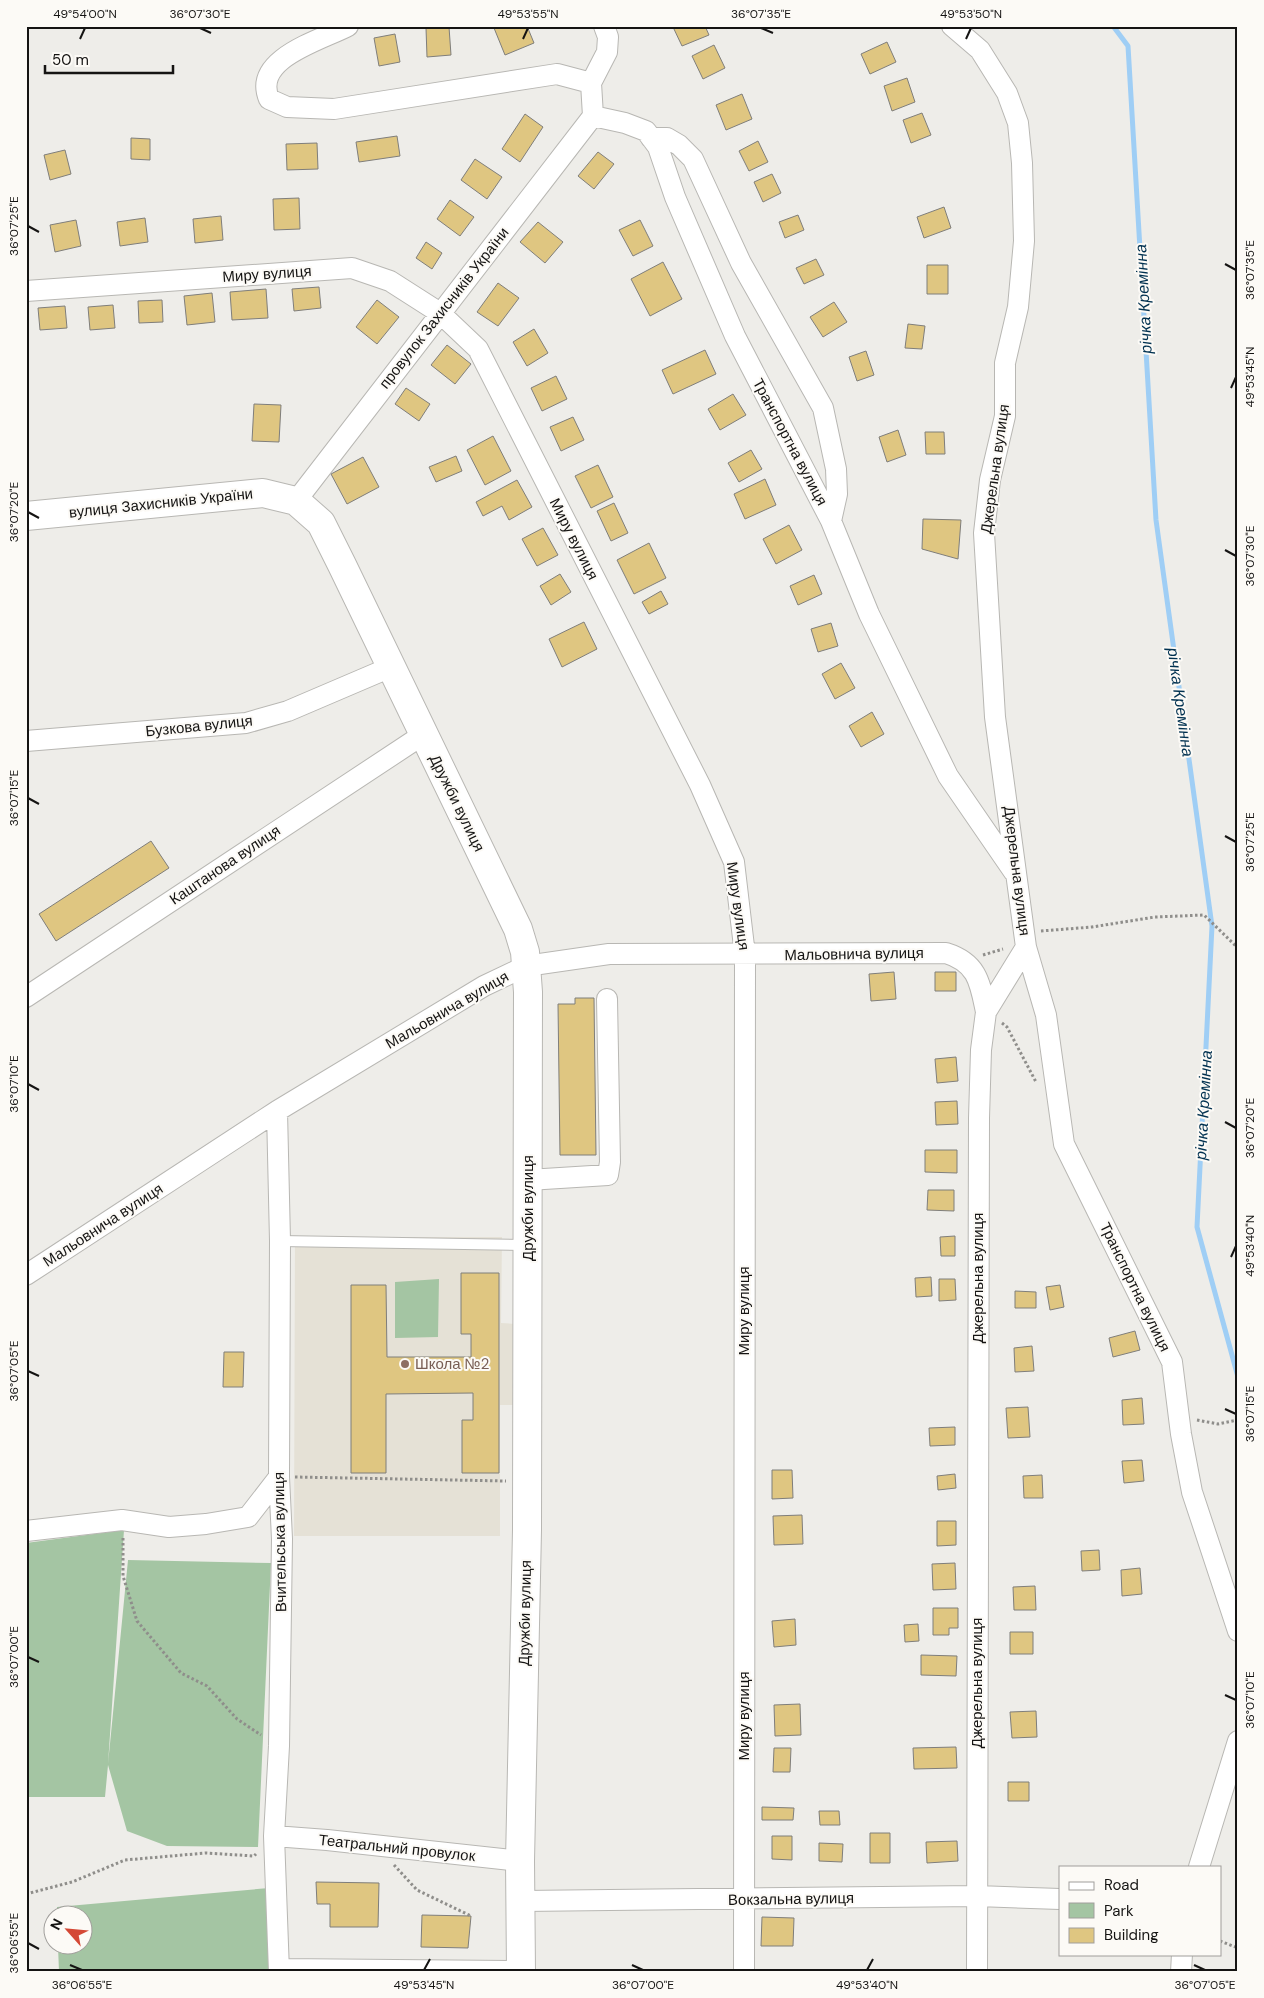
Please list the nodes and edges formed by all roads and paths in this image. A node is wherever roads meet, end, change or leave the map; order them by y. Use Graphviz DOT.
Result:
graph roads {
  1 [pos="348,26"];
  2 [pos="604,26"];
  3 [pos="952,26"];
  4 [pos="590,83"];
  5 [pos="593,116"];
  6 [pos="651,138"];
  7 [pos="26,291"];
  8 [pos="440,313"];
  9 [pos="296,501"];
  10 [pos="26,516"];
  11 [pos="831,521"];
  12 [pos="391,667"];
  13 [pos="424,734"];
  14 [pos="26,741"];
  15 [pos="1018,878"];
  16 [pos="1025,940"];
  17 [pos="1238,948"];
  18 [pos="745,955"];
  19 [pos="960,957"];
  20 [pos="526,966"];
  21 [pos="26,997"];
  22 [pos="606,999"];
  23 [pos="986,1012"];
  24 [pos="1037,1084"];
  25 [pos="277,1112"];
  26 [pos="528,1180"];
  27 [pos="280,1241"];
  28 [pos="528,1245"];
  29 [pos="26,1274"];
  30 [pos="1178,1410"];
  31 [pos="1238,1420"];
  32 [pos="279,1477"];
  33 [pos="527,1482"];
  34 [pos="122,1520"];
  35 [pos="26,1531"];
  36 [pos="1238,1631"];
  37 [pos="1238,1741"];
  38 [pos="279,1746"];
  39 [pos="274,1836"];
  40 [pos="388,1861"];
  41 [pos="520,1861"];
  42 [pos="1199,1866"];
  43 [pos="26,1894"];
  44 [pos="977,1896"];
  45 [pos="1059,1899"];
  46 [pos="743,1900"];
  47 [pos="522,1901"];
  48 [pos="472,1916"];
  49 [pos="1222,1942"];
  50 [pos="1238,1948"];
  51 [pos="1182,1956"];
  52 [pos="280,1970"];
  53 [pos="521,1972"];
  54 [pos="744,1972"];
  55 [pos="977,1972"];
  56 [pos="1181,1972"];
  1 -- 4 [label="street"];
  2 -- 4 [label="street"];
  3 -- 15 [label="street, Джерельна вулиця"];
  4 -- 5 [label="street"];
  5 -- 6 [label="street"];
  5 -- 8 [label="street, провулок Захисників України"];
  6 -- 11 [label="street, Транспортна вулиця"];
  6 -- 11 [label="street"];
  7 -- 8 [label="street, Миру вулиця"];
  8 -- 9 [label="street, провулок Захисників України"];
  8 -- 18 [label="street, Миру вулиця"];
  9 -- 10 [label="street, вулиця Захисників України"];
  9 -- 12 [label="street, Дружби вулиця"];
  11 -- 15 [label="street, Транспортна вулиця"];
  12 -- 13 [label="street, Дружби вулиця"];
  12 -- 14 [label="street, Бузкова вулиця"];
  13 -- 20 [label="street, Дружби вулиця"];
  13 -- 21 [label="street, Каштанова вулиця"];
  15 -- 16 [label="street, Джерельна вулиця"];
  16 -- 17 [label="path"];
  16 -- 19 [label="path"];
  16 -- 23 [label="street, Джерельна вулиця"];
  16 -- 30 [label="street, Транспортна вулиця"];
  18 -- 19 [label="street, Мальовнича вулиця"];
  18 -- 20 [label="street, Мальовнича вулиця"];
  18 -- 46 [label="street, Миру вулиця"];
  19 -- 23 [label="street"];
  20 -- 25 [label="street, Мальовнича вулиця"];
  20 -- 26 [label="street, Дружби вулиця"];
  22 -- 26 [label="street"];
  23 -- 24 [label="path"];
  23 -- 44 [label="street, Джерельна вулиця"];
  25 -- 27 [label="street, Вчительська вулиця"];
  25 -- 29 [label="street, Мальовнича вулиця"];
  26 -- 28 [label="street, Дружби вулиця"];
  27 -- 28 [label="lane"];
  27 -- 32 [label="street, Вчительська вулиця"];
  28 -- 33 [label="street, Дружби вулиця"];
  30 -- 31 [label="path"];
  30 -- 36 [label="street, Транспортна вулиця"];
  32 -- 33 [label="path"];
  32 -- 34 [label="street"];
  32 -- 38 [label="street, Вчительська вулиця"];
  33 -- 41 [label="street, Дружби вулиця"];
  34 -- 35 [label="street"];
  34 -- 38 [label="path"];
  37 -- 42 [label="street"];
  38 -- 39 [label="street, Вчительська вулиця"];
  39 -- 41 [label="street, Театральний провулок"];
  39 -- 43 [label="path"];
  39 -- 52 [label="street, Вчительська вулиця"];
  40 -- 48 [label="path"];
  41 -- 47 [label="street, Дружби вулиця"];
  44 -- 45 [label="street, Вокзальна вулиця"];
  44 -- 46 [label="street, Вокзальна вулиця"];
  44 -- 55 [label="street, Джерельна вулиця"];
  46 -- 47 [label="street, Вокзальна вулиця"];
  46 -- 54 [label="street, Миру вулиця"];
  47 -- 53 [label="street, Дружби вулиця"];
  49 -- 50 [label="path"];
  51 -- 56 [label="street"];
  52 -- 53 [label="street"];
}
